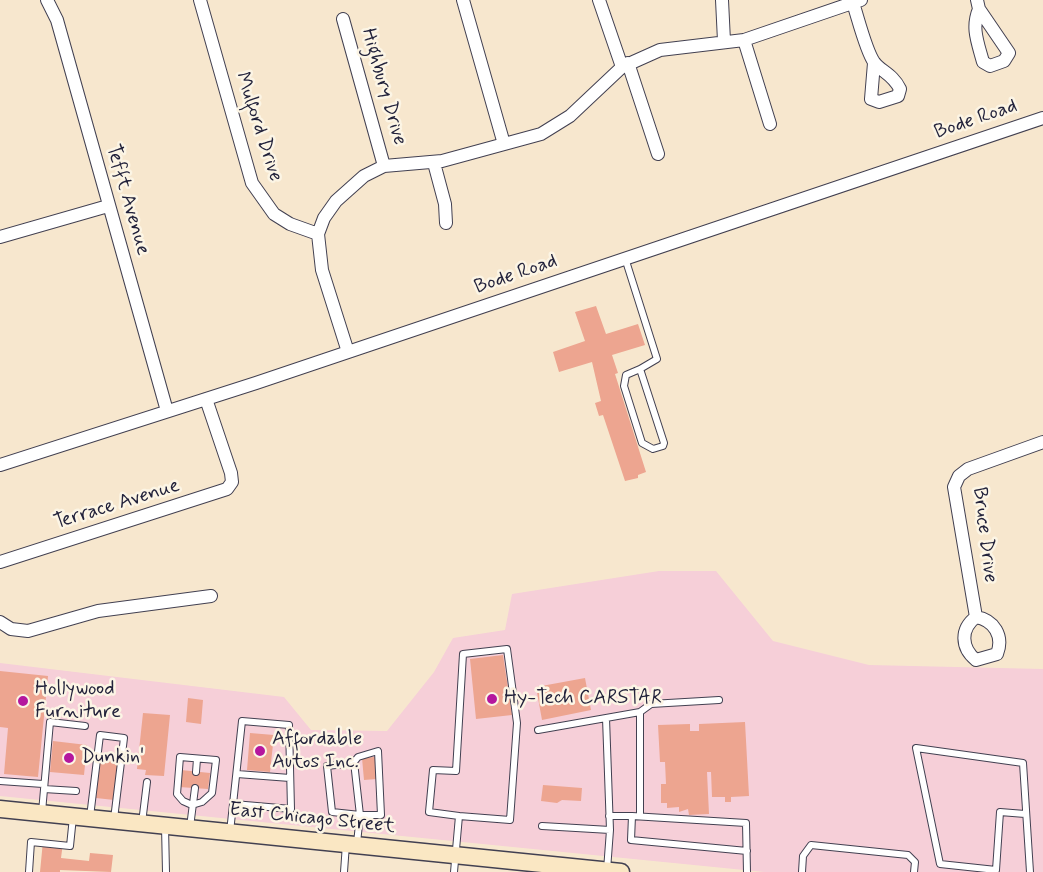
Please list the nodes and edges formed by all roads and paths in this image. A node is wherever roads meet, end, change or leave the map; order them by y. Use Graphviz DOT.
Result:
graph roads {
  1 [pos="47,0"];
  2 [pos="200,0"];
  3 [pos="463,0"];
  4 [pos="599,0"];
  5 [pos="722,0"];
  6 [pos="857,2"];
  7 [pos="830,5"];
  8 [pos="344,19"];
  9 [pos="744,39"];
  10 [pos="724,41"];
  11 [pos="874,63"];
  12 [pos="625,65"];
  13 [pos="1043,118"];
  14 [pos="770,124"];
  15 [pos="504,144"];
  16 [pos="658,154"];
  17 [pos="434,163"];
  18 [pos="384,166"];
  19 [pos="108,206"];
  20 [pos="446,223"];
  21 [pos="318,234"];
  22 [pos="0,237"];
  23 [pos="625,258"];
  24 [pos="348,352"];
  25 [pos="640,369"];
  26 [pos="206,399"];
  27 [pos="166,411"];
  28 [pos="1043,442"];
  29 [pos="0,465"];
  30 [pos="0,562"];
  31 [pos="211,596"];
  32 [pos="976,617"];
  33 [pos="0,622"];
  34 [pos="719,700"];
  35 [pos="640,712"];
  36 [pos="606,718"];
  37 [pos="86,726"];
  38 [pos="537,730"];
  39 [pos="197,759"];
  40 [pos="353,763"];
  41 [pos="196,772"];
  42 [pos="237,774"];
  43 [pos="290,778"];
  44 [pos="0,781"];
  45 [pos="147,782"];
  46 [pos="44,786"];
  47 [pos="195,788"];
  48 [pos="76,791"];
  49 [pos="234,804"];
  50 [pos="192,805"];
  51 [pos="0,809"];
  52 [pos="42,813"];
  53 [pos="360,814"];
  54 [pos="640,814"];
  55 [pos="1024,814"];
  56 [pos="73,815"];
  57 [pos="459,816"];
  58 [pos="609,816"];
  59 [pos="632,816"];
  60 [pos="90,817"];
  61 [pos="114,819"];
  62 [pos="142,823"];
  63 [pos="165,825"];
  64 [pos="542,826"];
  65 [pos="190,828"];
  66 [pos="610,830"];
  67 [pos="230,833"];
  68 [pos="351,844"];
  69 [pos="747,850"];
  70 [pos="456,855"];
  71 [pos="529,867"];
  72 [pos="556,868"];
  73 [pos="614,871"];
  74 [pos="29,872"];
  75 [pos="168,872"];
  76 [pos="344,872"];
  77 [pos="454,872"];
  78 [pos="747,872"];
  79 [pos="802,872"];
  80 [pos="914,872"];
  81 [pos="1030,872"];
  1 -- 19 [label="street, Tefft Avenue"];
  2 -- 21 [label="street, Mulford Drive"];
  3 -- 15 [label="street"];
  4 -- 12 [label="street"];
  5 -- 10 [label="street"];
  6 -- 7 [label="street, Highbury Drive"];
  6 -- 11 [label="street, Highbury Drive"];
  7 -- 9 [label="street, Highbury Drive"];
  8 -- 18 [label="street, Highbury Drive"];
  9 -- 10 [label="street, Highbury Drive"];
  9 -- 14 [label="street"];
  10 -- 12 [label="street, Highbury Drive"];
  12 -- 15 [label="street, Highbury Drive"];
  12 -- 16 [label="street"];
  13 -- 23 [label="street, Bode Road"];
  15 -- 17 [label="street, Highbury Drive"];
  17 -- 18 [label="street, Highbury Drive"];
  17 -- 20 [label="street"];
  18 -- 21 [label="street, Highbury Drive"];
  19 -- 22 [label="street"];
  19 -- 27 [label="street, Tefft Avenue"];
  21 -- 24 [label="street"];
  23 -- 24 [label="street, Bode Road"];
  23 -- 25 [label="lane"];
  24 -- 26 [label="street, Bode Road"];
  25 -- 25 [label="lane"];
  26 -- 27 [label="street, Bode Road"];
  26 -- 30 [label="street, Terrace Avenue"];
  27 -- 29 [label="street, Bode Road"];
  28 -- 32 [label="street, Bruce Drive"];
  31 -- 33 [label="street"];
  34 -- 35 [label="lane"];
  35 -- 36 [label="lane"];
  35 -- 54 [label="lane"];
  36 -- 38 [label="lane"];
  36 -- 58 [label="lane"];
  37 -- 46 [label="lane"];
  39 -- 41 [label="lane"];
  39 -- 50 [label="lane"];
  39 -- 50 [label="lane"];
  40 -- 53 [label="lane"];
  40 -- 53 [label="lane"];
  40 -- 53 [label="lane"];
  42 -- 43 [label="lane"];
  42 -- 43 [label="lane"];
  42 -- 49 [label="lane"];
  43 -- 49 [label="lane"];
  44 -- 46 [label="lane"];
  45 -- 62 [label="lane"];
  46 -- 48 [label="lane"];
  46 -- 52 [label="lane"];
  47 -- 50 [label="lane"];
  49 -- 67 [label="lane"];
  50 -- 65 [label="lane"];
  51 -- 52 [label="main road, East Chicago Street"];
  52 -- 56 [label="main road, East Chicago Street"];
  53 -- 68 [label="lane"];
  54 -- 59 [label="lane"];
  54 -- 69 [label="lane"];
  55 -- 55 [label="lane"];
  55 -- 81 [label="lane"];
  56 -- 60 [label="main road, East Chicago Street"];
  56 -- 74 [label="lane"];
  57 -- 57 [label="lane"];
  57 -- 70 [label="lane"];
  58 -- 59 [label="lane"];
  58 -- 66 [label="lane"];
  59 -- 69 [label="lane"];
  60 -- 61 [label="main road, East Chicago Street"];
  60 -- 61 [label="lane"];
  61 -- 62 [label="main road, East Chicago Street"];
  62 -- 63 [label="main road, East Chicago Street"];
  63 -- 65 [label="main road, East Chicago Street"];
  63 -- 75 [label="lane"];
  64 -- 66 [label="lane"];
  65 -- 67 [label="main road, East Chicago Street"];
  66 -- 73 [label="lane"];
  67 -- 68 [label="main road, East Chicago Street"];
  68 -- 70 [label="main road, East Chicago Street"];
  68 -- 76 [label="lane"];
  69 -- 78 [label="lane"];
  70 -- 71 [label="main road, East Chicago Street"];
  70 -- 77 [label="lane"];
  71 -- 72 [label="main road, East Chicago Street"];
  72 -- 73 [label="main road, East Chicago Street"];
  79 -- 80 [label="lane"];
}
